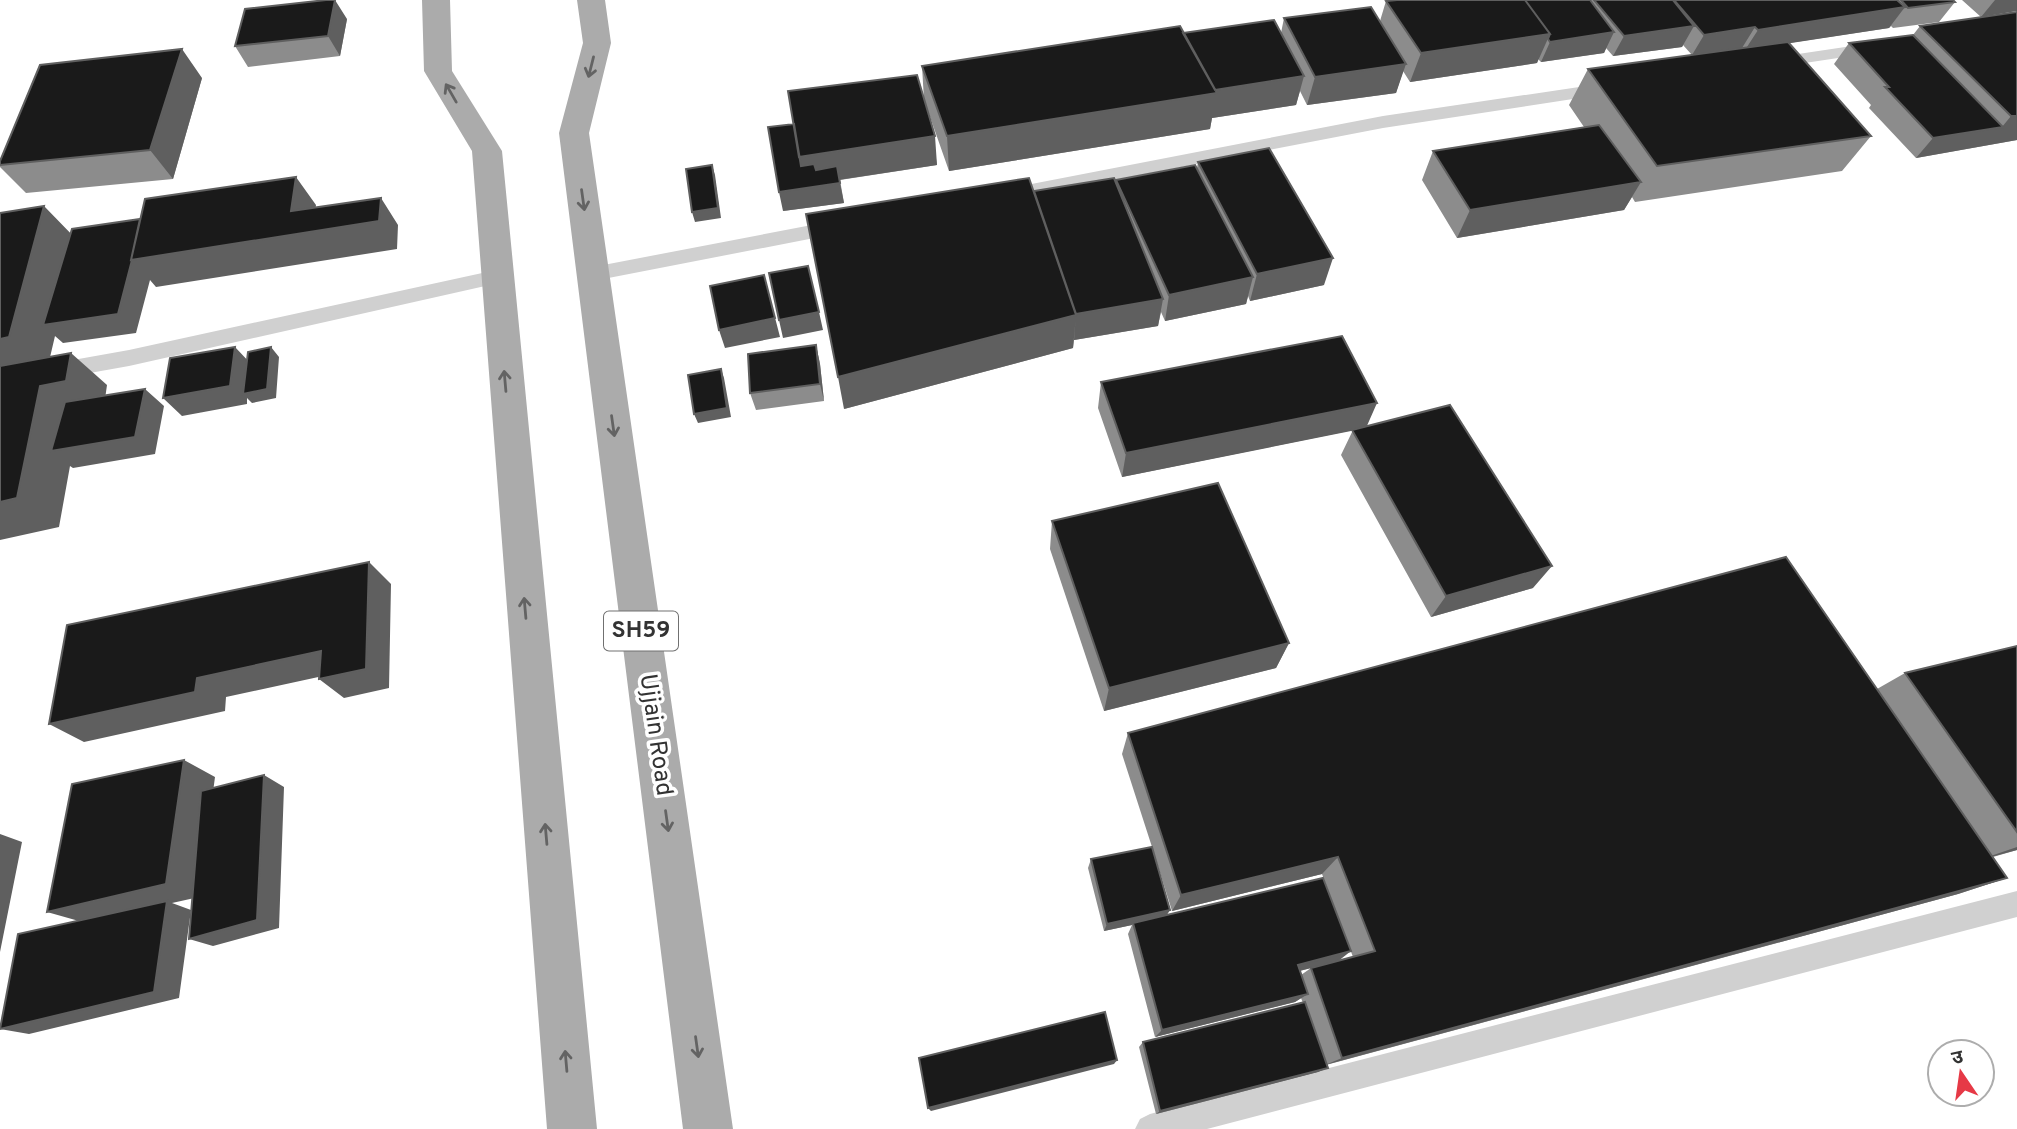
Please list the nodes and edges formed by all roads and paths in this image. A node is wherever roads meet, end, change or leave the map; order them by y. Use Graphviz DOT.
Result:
graph roads {
  1 [pos="436,0"];
  2 [pos="591,0"];
  3 [pos="1893,45"];
  4 [pos="1755,66"];
  5 [pos="1631,85"];
  6 [pos="988,198"];
  7 [pos="852,224"];
  8 [pos="593,274"];
  9 [pos="496,277"];
  10 [pos="0,381"];
  11 [pos="2017,904"];
  12 [pos="572,1129"];
  13 [pos="708,1129"];
  14 [pos="1150,1129"];
  9 -- 1 [label="main road, one-way"];
  2 -- 8 [label="main road, Ujjain Road / SH59, one-way"];
  3 -- 4 [label="lane"];
  5 -- 6 [label="lane"];
  7 -- 8 [label="lane"];
  8 -- 13 [label="main road, Ujjain Road / SH59, one-way"];
  9 -- 10 [label="lane"];
  12 -- 9 [label="main road, one-way"];
  11 -- 14 [label="lane"];
}
